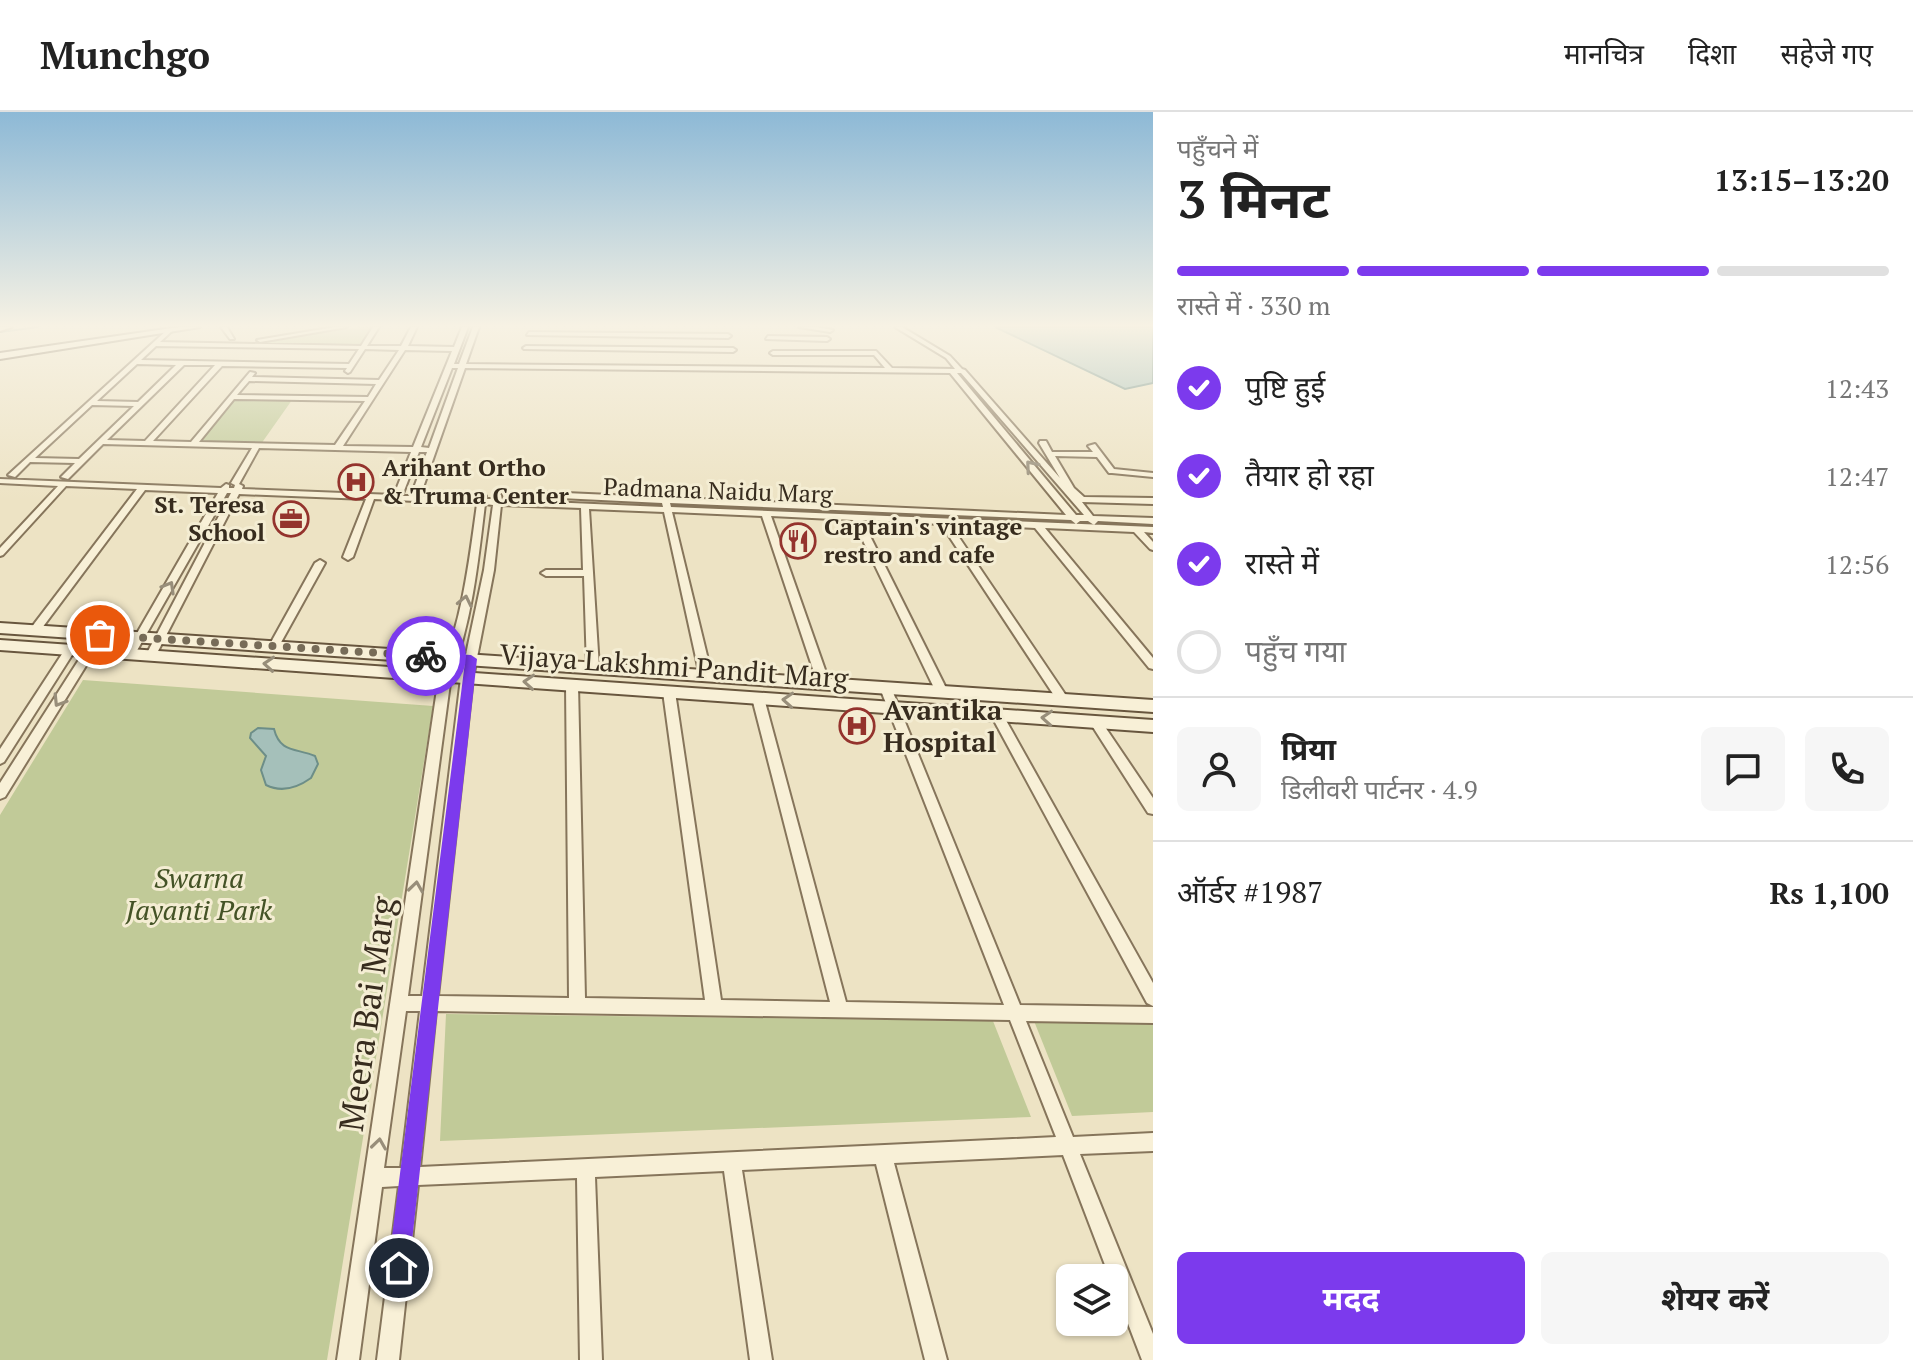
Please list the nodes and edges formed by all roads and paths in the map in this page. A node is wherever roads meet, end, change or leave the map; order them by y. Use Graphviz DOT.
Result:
graph roads {
  1 [pos="110,385"];
  2 [pos="159,385"];
  3 [pos="200,385"];
  4 [pos="242,385"];
  5 [pos="380,385"];
  6 [pos="442,385"];
  7 [pos="455,385"];
  8 [pos="969,385"];
  9 [pos="970,385"];
  10 [pos="232,397"];
  11 [pos="371,399"];
  12 [pos="91,403"];
  13 [pos="140,404"];
  14 [pos="101,442"];
  15 [pos="147,443"];
  16 [pos="1043,443"];
  17 [pos="192,445"];
  18 [pos="1092,446"];
  19 [pos="256,447"];
  20 [pos="337,448"];
  21 [pos="416,450"];
  22 [pos="432,450"];
  23 [pos="1100,455"];
  24 [pos="1052,458"];
  25 [pos="28,460"];
  26 [pos="81,461"];
  27 [pos="1042,461"];
  28 [pos="0,474"];
  29 [pos="12,475"];
  30 [pos="1153,475"];
  31 [pos="64,480"];
  32 [pos="0,481"];
  33 [pos="233,486"];
  34 [pos="143,487"];
  35 [pos="399,494"];
  36 [pos="416,494"];
  37 [pos="371,497"];
  38 [pos="482,497"];
  39 [pos="498,498"];
  40 [pos="1129,501"];
  41 [pos="1153,501"];
  42 [pos="666,504"];
  43 [pos="585,506"];
  44 [pos="765,513"];
  45 [pos="856,517"];
  46 [pos="1073,517"];
  47 [pos="1091,518"];
  48 [pos="943,520"];
  49 [pos="1038,525"];
  50 [pos="1151,526"];
  51 [pos="1081,527"];
  52 [pos="1099,527"];
  53 [pos="1136,529"];
  54 [pos="1153,547"];
  55 [pos="0,553"];
  56 [pos="348,557"];
  57 [pos="320,563"];
  58 [pos="546,573"];
  59 [pos="589,573"];
  60 [pos="0,628"];
  61 [pos="35,630"];
  62 [pos="81,633"];
  63 [pos="100,635"];
  64 [pos="140,637"];
  65 [pos="160,639"];
  66 [pos="0,645"];
  67 [pos="274,646"];
  68 [pos="71,650"];
  69 [pos="90,651"];
  70 [pos="130,654"];
  71 [pos="151,655"];
  72 [pos="453,658"];
  73 [pos="471,659"];
  74 [pos="1153,665"];
  75 [pos="593,668"];
  76 [pos="445,676"];
  77 [pos="706,676"];
  78 [pos="467,678"];
  79 [pos="824,684"];
  80 [pos="572,685"];
  81 [pos="886,688"];
  82 [pos="669,692"];
  83 [pos="942,692"];
  84 [pos="758,698"];
  85 [pos="1063,700"];
  86 [pos="1153,706"];
  87 [pos="893,707"];
  88 [pos="997,715"];
  89 [pos="1095,721"];
  90 [pos="1153,726"];
  91 [pos="0,759"];
  92 [pos="0,794"];
  93 [pos="1153,809"];
  94 [pos="1153,998"];
  95 [pos="399,1003"];
  96 [pos="430,1003"];
  97 [pos="577,1006"];
  98 [pos="714,1008"];
  99 [pos="840,1010"];
  100 [pos="1015,1013"];
  101 [pos="1153,1015"];
  102 [pos="1153,1142"];
  103 [pos="1068,1146"];
  104 [pos="883,1155"];
  105 [pos="732,1162"];
  106 [pos="586,1168"];
  107 [pos="409,1177"];
  108 [pos="374,1178"];
  109 [pos="348,1360"];
  110 [pos="388,1360"];
  111 [pos="591,1360"];
  112 [pos="761,1360"];
  113 [pos="936,1360"];
  114 [pos="1153,1360"];
  1 -- 12 [label="street"];
  2 -- 13 [label="street"];
  3 -- 15 [label="street"];
  4 -- 10 [label="street"];
  5 -- 11 [label="street"];
  6 -- 21 [label="street"];
  7 -- 22 [label="street"];
  46 -- 8 [label="street, one-way"];
  9 -- 27 [label="street"];
  10 -- 11 [label="street"];
  10 -- 17 [label="street"];
  11 -- 20 [label="street"];
  12 -- 13 [label="street"];
  12 -- 25 [label="street"];
  13 -- 14 [label="street"];
  14 -- 15 [label="street"];
  14 -- 26 [label="street"];
  15 -- 17 [label="street"];
  16 -- 24 [label="street"];
  17 -- 19 [label="street"];
  18 -- 23 [label="street"];
  19 -- 20 [label="street"];
  19 -- 33 [label="street"];
  20 -- 21 [label="street"];
  21 -- 22 [label="street"];
  21 -- 35 [label="street"];
  22 -- 36 [label="street"];
  23 -- 24 [label="street"];
  23 -- 30 [label="street"];
  24 -- 27 [label="street"];
  24 -- 40 [label="street"];
  25 -- 26 [label="street"];
  25 -- 29 [label="street"];
  26 -- 31 [label="street"];
  27 -- 47 [label="street"];
  28 -- 29 [label="street, Padmana Naidu Marg"];
  29 -- 31 [label="street, Padmana Naidu Marg"];
  31 -- 32 [label="street, Padmana Naidu Marg"];
  31 -- 33 [label="street, Padmana Naidu Marg"];
  31 -- 34 [label="street, Padmana Naidu Marg"];
  31 -- 55 [label="street"];
  33 -- 34 [label="street, Padmana Naidu Marg"];
  33 -- 35 [label="street, Padmana Naidu Marg"];
  33 -- 37 [label="street, Padmana Naidu Marg"];
  64 -- 33 [label="street, one-way"];
  33 -- 65 [label="street"];
  34 -- 61 [label="street"];
  35 -- 36 [label="street, Padmana Naidu Marg"];
  35 -- 37 [label="street, Padmana Naidu Marg"];
  36 -- 38 [label="street, Padmana Naidu Marg"];
  37 -- 56 [label="street"];
  38 -- 39 [label="street, Padmana Naidu Marg"];
  72 -- 38 [label="street, Meera Bai Marg, one-way"];
  39 -- 42 [label="street, Padmana Naidu Marg"];
  39 -- 43 [label="street, Padmana Naidu Marg"];
  39 -- 73 [label="street, Meera Bai Marg"];
  40 -- 41 [label="street"];
  40 -- 50 [label="street"];
  42 -- 43 [label="street, Padmana Naidu Marg"];
  42 -- 44 [label="street, Padmana Naidu Marg"];
  42 -- 46 [label="street, Padmana Naidu Marg"];
  42 -- 77 [label="street"];
  43 -- 59 [label="street"];
  44 -- 45 [label="street, Padmana Naidu Marg"];
  44 -- 79 [label="street"];
  45 -- 48 [label="street, Padmana Naidu Marg"];
  45 -- 83 [label="street"];
  46 -- 47 [label="street, Padmana Naidu Marg"];
  46 -- 51 [label="street"];
  47 -- 50 [label="street, Padmana Naidu Marg"];
  47 -- 52 [label="street"];
  48 -- 49 [label="street, Padmana Naidu Marg"];
  48 -- 85 [label="street"];
  49 -- 51 [label="street, Padmana Naidu Marg"];
  49 -- 74 [label="street"];
  50 -- 53 [label="street, Padmana Naidu Marg"];
  51 -- 52 [label="street, Padmana Naidu Marg"];
  52 -- 53 [label="street, Padmana Naidu Marg"];
  53 -- 54 [label="street"];
  57 -- 67 [label="street"];
  58 -- 59 [label="street"];
  59 -- 75 [label="street"];
  60 -- 61 [label="street, Vijaya Lakshmi Pandit Marg"];
  61 -- 62 [label="street, Vijaya Lakshmi Pandit Marg"];
  62 -- 63 [label="street, Vijaya Lakshmi Pandit Marg"];
  62 -- 68 [label="street"];
  63 -- 64 [label="street, Vijaya Lakshmi Pandit Marg"];
  63 -- 69 [label="street"];
  64 -- 65 [label="street, Vijaya Lakshmi Pandit Marg"];
  64 -- 70 [label="street"];
  65 -- 67 [label="street, Vijaya Lakshmi Pandit Marg"];
  65 -- 71 [label="street"];
  66 -- 68 [label="street, Vijaya Lakshmi Pandit Marg"];
  67 -- 72 [label="street, Vijaya Lakshmi Pandit Marg"];
  68 -- 69 [label="street, Vijaya Lakshmi Pandit Marg"];
  68 -- 91 [label="street"];
  69 -- 70 [label="street, Vijaya Lakshmi Pandit Marg"];
  69 -- 92 [label="street, one-way"];
  70 -- 71 [label="street, Vijaya Lakshmi Pandit Marg"];
  76 -- 71 [label="street, Vijaya Lakshmi Pandit Marg, one-way"];
  72 -- 73 [label="street, Vijaya Lakshmi Pandit Marg"];
  72 -- 76 [label="street, Meera Bai Marg"];
  73 -- 75 [label="street, Vijaya Lakshmi Pandit Marg"];
  73 -- 78 [label="street, Meera Bai Marg"];
  75 -- 77 [label="street, Vijaya Lakshmi Pandit Marg"];
  76 -- 78 [label="street, Vijaya Lakshmi Pandit Marg"];
  95 -- 76 [label="street, Meera Bai Marg, one-way"];
  77 -- 79 [label="street, Vijaya Lakshmi Pandit Marg"];
  80 -- 78 [label="street, Vijaya Lakshmi Pandit Marg, one-way"];
  78 -- 96 [label="street, Meera Bai Marg"];
  79 -- 81 [label="street, Vijaya Lakshmi Pandit Marg"];
  80 -- 82 [label="street, Vijaya Lakshmi Pandit Marg"];
  80 -- 97 [label="street"];
  81 -- 83 [label="street, Vijaya Lakshmi Pandit Marg"];
  81 -- 87 [label="street"];
  82 -- 84 [label="street, Vijaya Lakshmi Pandit Marg"];
  82 -- 98 [label="street"];
  83 -- 85 [label="street, Vijaya Lakshmi Pandit Marg"];
  87 -- 84 [label="street, Vijaya Lakshmi Pandit Marg, one-way"];
  84 -- 99 [label="street"];
  85 -- 86 [label="street, Vijaya Lakshmi Pandit Marg"];
  87 -- 88 [label="street, Vijaya Lakshmi Pandit Marg"];
  87 -- 100 [label="street"];
  89 -- 88 [label="street, Vijaya Lakshmi Pandit Marg, one-way"];
  88 -- 94 [label="street"];
  89 -- 90 [label="street, Vijaya Lakshmi Pandit Marg"];
  89 -- 93 [label="street"];
  95 -- 96 [label="street"];
  108 -- 95 [label="street, Meera Bai Marg, one-way"];
  96 -- 97 [label="street"];
  96 -- 107 [label="street, Meera Bai Marg"];
  97 -- 98 [label="street"];
  98 -- 99 [label="street"];
  99 -- 100 [label="street"];
  100 -- 101 [label="street"];
  100 -- 103 [label="street"];
  102 -- 103 [label="street"];
  103 -- 104 [label="street"];
  103 -- 114 [label="street"];
  104 -- 105 [label="street"];
  104 -- 113 [label="street"];
  105 -- 106 [label="street"];
  105 -- 112 [label="street"];
  106 -- 107 [label="street"];
  106 -- 111 [label="street"];
  107 -- 108 [label="street"];
  107 -- 110 [label="street, Meera Bai Marg"];
  108 -- 109 [label="street, Meera Bai Marg"];
}
